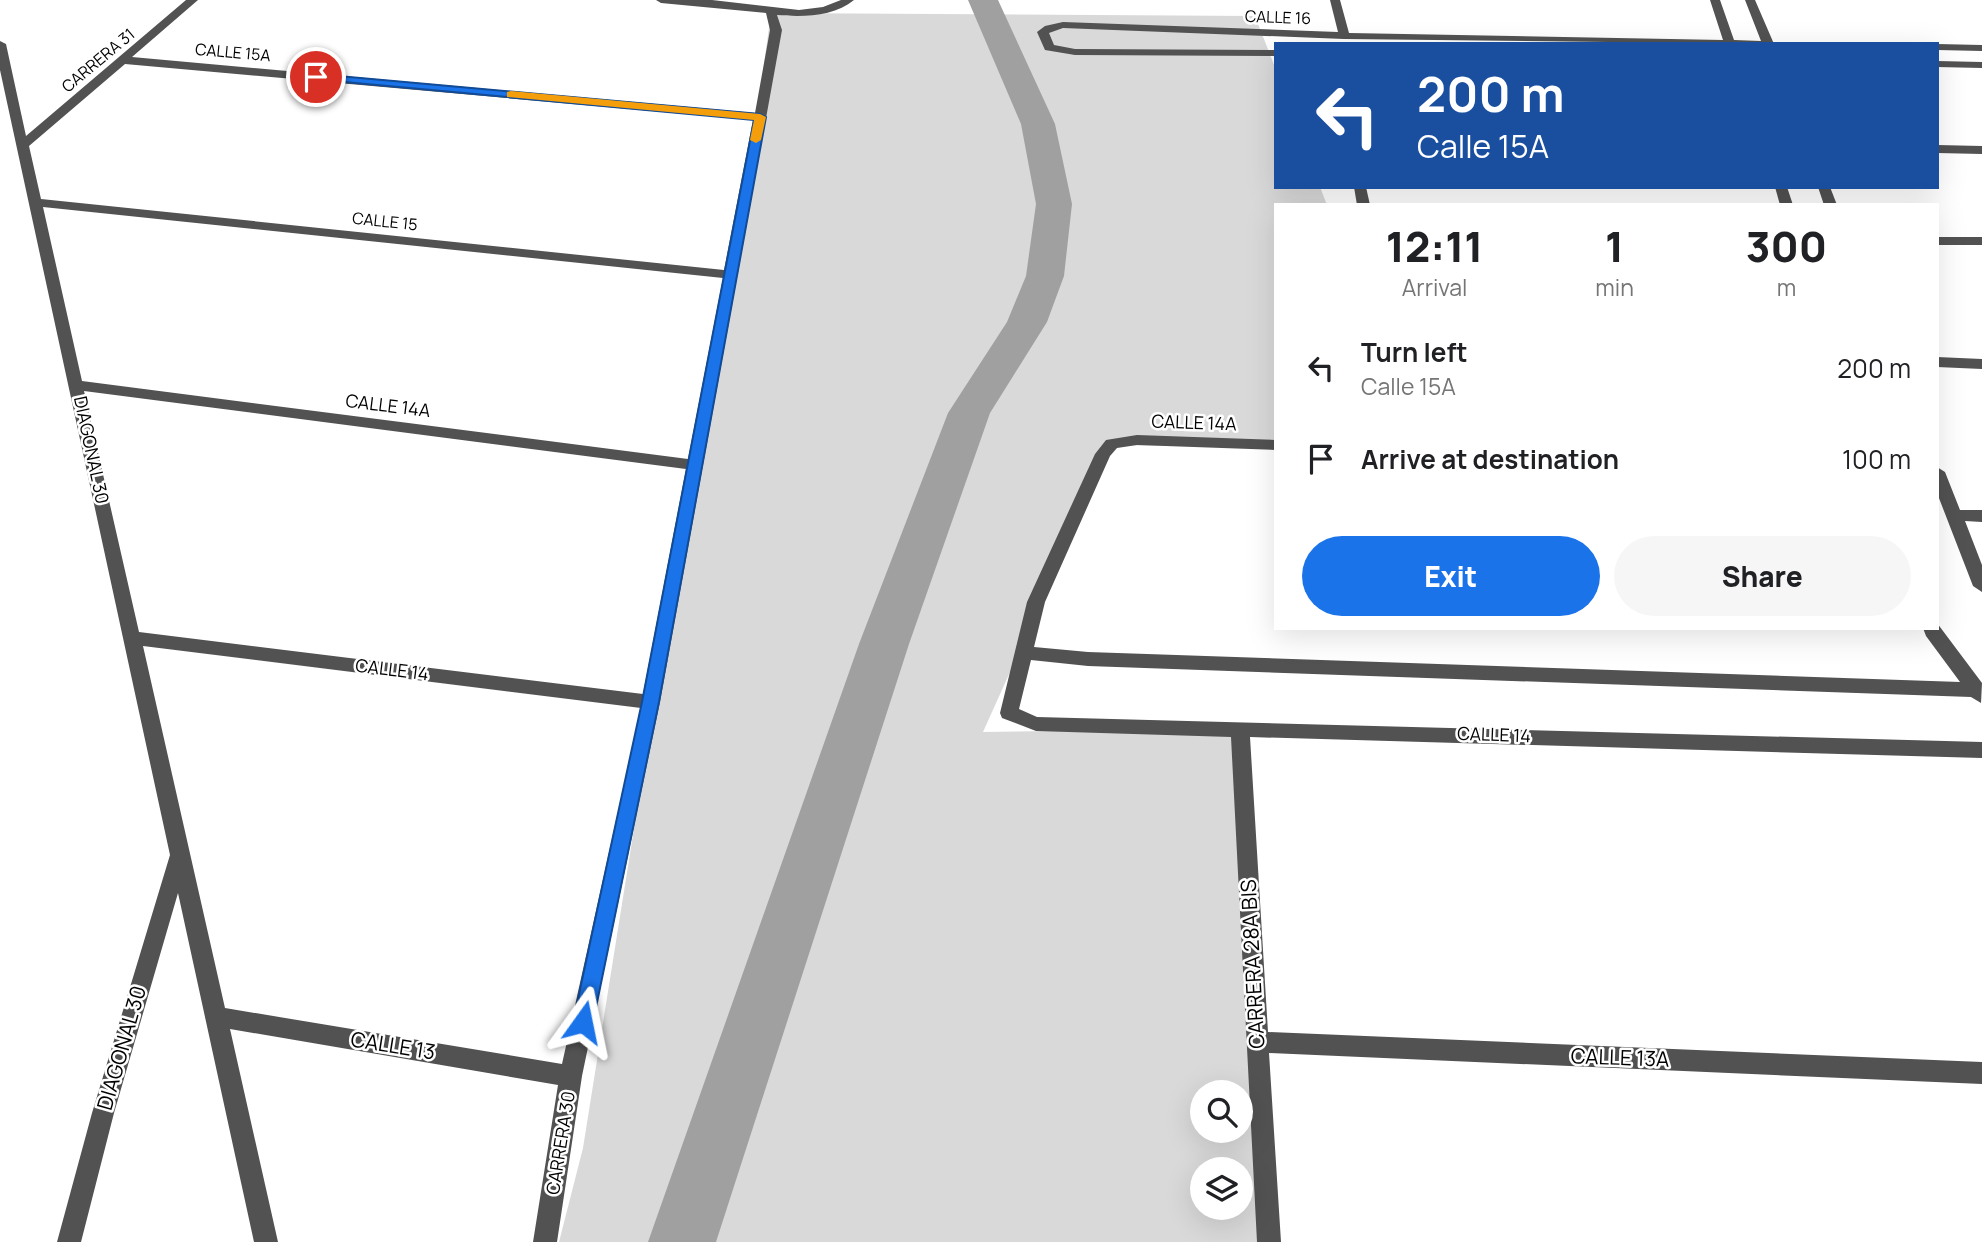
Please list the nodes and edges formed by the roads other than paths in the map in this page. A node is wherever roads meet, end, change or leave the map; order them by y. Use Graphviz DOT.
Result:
graph roads {
  1 [pos="193,0"];
  2 [pos="661,0"];
  3 [pos="849,0"];
  4 [pos="1335,0"];
  5 [pos="1715,0"];
  6 [pos="1750,0"];
  7 [pos="771,13"];
  8 [pos="1344,36"];
  9 [pos="1320,39"];
  10 [pos="1675,42"];
  11 [pos="1730,42"];
  12 [pos="1767,42"];
  13 [pos="0,44"];
  14 [pos="1939,47"];
  15 [pos="1982,48"];
  16 [pos="1274,53"];
  17 [pos="122,60"];
  18 [pos="1939,64"];
  19 [pos="1982,65"];
  20 [pos="760,117"];
  21 [pos="24,144"];
  22 [pos="1939,149"];
  23 [pos="1982,150"];
  24 [pos="36,202"];
  25 [pos="1939,241"];
  26 [pos="1982,241"];
  27 [pos="731,275"];
  28 [pos="1939,362"];
  29 [pos="1982,364"];
  30 [pos="77,386"];
  31 [pos="1274,445"];
  32 [pos="695,465"];
  33 [pos="1939,477"];
  34 [pos="1954,515"];
  35 [pos="1982,516"];
  36 [pos="1982,586"];
  37 [pos="1933,630"];
  38 [pos="132,638"];
  39 [pos="1024,653"];
  40 [pos="1981,691"];
  41 [pos="651,702"];
  42 [pos="1240,727"];
  43 [pos="1982,750"];
  44 [pos="179,855"];
  45 [pos="216,1017"];
  46 [pos="1257,1042"];
  47 [pos="1982,1073"];
  48 [pos="571,1076"];
  49 [pos="69,1242"];
  50 [pos="265,1242"];
  51 [pos="545,1242"];
  52 [pos="1269,1242"];
  1 -- 17 [label="street, CARRERA 31"];
  2 -- 7 [label="street"];
  3 -- 7 [label="street"];
  4 -- 8 [label="street"];
  5 -- 11 [label="street"];
  6 -- 12 [label="street"];
  7 -- 20 [label="street, CARRERA 30"];
  8 -- 9 [label="street, CALLE 16"];
  8 -- 10 [label="street, CALLE 16"];
  9 -- 16 [label="street, CALLE 16"];
  13 -- 21 [label="street, DIAGONAL 30"];
  14 -- 15 [label="street"];
  17 -- 20 [label="street, CALLE 15A"];
  17 -- 21 [label="street, CARRERA 31"];
  18 -- 19 [label="street"];
  20 -- 27 [label="street, CARRERA 30"];
  21 -- 24 [label="street, DIAGONAL 30"];
  22 -- 23 [label="street"];
  24 -- 27 [label="street, CALLE 15"];
  24 -- 30 [label="street, DIAGONAL 30"];
  25 -- 26 [label="street"];
  27 -- 32 [label="street, CARRERA 30"];
  28 -- 29 [label="street"];
  30 -- 32 [label="street, CALLE 14A"];
  30 -- 38 [label="street, DIAGONAL 30"];
  31 -- 39 [label="street, CALLE 14A"];
  32 -- 41 [label="street, CARRERA 30"];
  33 -- 34 [label="street"];
  34 -- 35 [label="street"];
  34 -- 36 [label="street"];
  37 -- 40 [label="street"];
  38 -- 41 [label="street, CALLE 14"];
  38 -- 44 [label="street, DIAGONAL 30"];
  39 -- 40 [label="street"];
  39 -- 42 [label="street, CALLE 14"];
  41 -- 48 [label="street, CARRERA 30"];
  42 -- 43 [label="street, CALLE 14"];
  42 -- 46 [label="street, CARRERA 28A BIS"];
  44 -- 45 [label="street, DIAGONAL 30"];
  44 -- 49 [label="street, DIAGONAL 30"];
  45 -- 48 [label="street, CALLE 13"];
  45 -- 50 [label="street, DIAGONAL 30"];
  46 -- 47 [label="street, CALLE 13A"];
  46 -- 52 [label="street, CARRERA 28A BIS"];
  48 -- 51 [label="street, CARRERA 30"];
}
